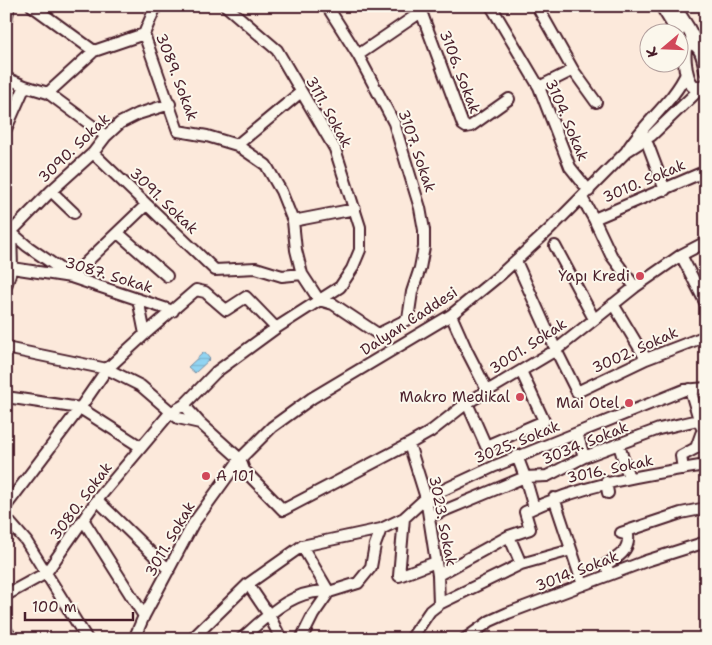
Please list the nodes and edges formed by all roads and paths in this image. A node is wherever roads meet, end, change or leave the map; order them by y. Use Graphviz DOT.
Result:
graph roads {
  1 [pos="9,6"];
  2 [pos="32,6"];
  3 [pos="226,6"];
  4 [pos="327,6"];
  5 [pos="491,6"];
  6 [pos="537,6"];
  7 [pos="662,6"];
  8 [pos="674,6"];
  9 [pos="153,7"];
  10 [pos="420,9"];
  11 [pos="6,20"];
  12 [pos="672,22"];
  13 [pos="144,34"];
  14 [pos="94,51"];
  15 [pos="698,52"];
  16 [pos="358,55"];
  17 [pos="690,67"];
  18 [pos="573,70"];
  19 [pos="706,71"];
  20 [pos="687,72"];
  21 [pos="6,78"];
  22 [pos="25,86"];
  23 [pos="703,86"];
  24 [pos="538,87"];
  25 [pos="48,92"];
  26 [pos="302,92"];
  27 [pos="509,99"];
  28 [pos="596,102"];
  29 [pos="170,104"];
  30 [pos="6,129"];
  31 [pos="106,136"];
  32 [pos="237,145"];
  33 [pos="648,145"];
  34 [pos="626,152"];
  35 [pos="93,153"];
  36 [pos="706,171"];
  37 [pos="665,190"];
  38 [pos="51,191"];
  39 [pos="585,195"];
  40 [pos="146,205"];
  41 [pos="355,209"];
  42 [pos="74,213"];
  43 [pos="594,219"];
  44 [pos="294,221"];
  45 [pos="9,230"];
  46 [pos="118,232"];
  47 [pos="706,242"];
  48 [pos="555,246"];
  49 [pos="681,255"];
  50 [pos="516,261"];
  51 [pos="9,267"];
  52 [pos="302,274"];
  53 [pos="167,276"];
  54 [pos="72,277"];
  55 [pos="6,286"];
  56 [pos="635,287"];
  57 [pos="138,299"];
  58 [pos="319,300"];
  59 [pos="613,304"];
  60 [pos="706,304"];
  61 [pos="173,311"];
  62 [pos="451,316"];
  63 [pos="408,319"];
  64 [pos="594,319"];
  65 [pos="276,328"];
  66 [pos="145,334"];
  67 [pos="706,336"];
  68 [pos="415,337"];
  69 [pos="6,348"];
  70 [pos="556,350"];
  71 [pos="646,359"];
  72 [pos="107,369"];
  73 [pos="521,371"];
  74 [pos="706,388"];
  75 [pos="690,389"];
  76 [pos="487,390"];
  77 [pos="6,397"];
  78 [pos="467,403"];
  79 [pos="184,405"];
  80 [pos="80,408"];
  81 [pos="170,413"];
  82 [pos="200,423"];
  83 [pos="702,427"];
  84 [pos="577,433"];
  85 [pos="409,444"];
  86 [pos="619,445"];
  87 [pos="141,447"];
  88 [pos="517,456"];
  89 [pos="584,457"];
  90 [pos="240,459"];
  91 [pos="706,465"];
  92 [pos="683,469"];
  93 [pos="526,477"];
  94 [pos="629,478"];
  95 [pos="426,498"];
  96 [pos="554,498"];
  97 [pos="97,500"];
  98 [pos="6,506"];
  99 [pos="534,508"];
  100 [pos="706,508"];
  101 [pos="429,517"];
  102 [pos="6,518"];
  103 [pos="404,518"];
  104 [pos="84,521"];
  105 [pos="381,529"];
  106 [pos="509,536"];
  107 [pos="706,542"];
  108 [pos="302,546"];
  109 [pos="571,550"];
  110 [pos="436,562"];
  111 [pos="521,564"];
  112 [pos="168,570"];
  113 [pos="46,573"];
  114 [pos="610,574"];
  115 [pos="438,575"];
  116 [pos="248,584"];
  117 [pos="583,585"];
  118 [pos="329,592"];
  119 [pos="6,595"];
  120 [pos="439,604"];
  121 [pos="269,615"];
  122 [pos="144,616"];
  123 [pos="6,630"];
  124 [pos="12,639"];
  125 [pos="87,639"];
  126 [pos="134,639"];
  127 [pos="192,639"];
  128 [pos="241,639"];
  129 [pos="281,639"];
  130 [pos="301,639"];
  131 [pos="411,639"];
  132 [pos="465,639"];
  1 -- 11 [label="street"];
  2 -- 14 [label="street"];
  3 -- 26 [label="street, 3111. Sokak"];
  4 -- 16 [label="street, 3107. Sokak"];
  5 -- 24 [label="street, 3104. Sokak"];
  6 -- 18 [label="street"];
  7 -- 12 [label="main road"];
  8 -- 15 [label="main road"];
  9 -- 13 [label="street, 3089. Sokak"];
  10 -- 16 [label="street"];
  10 -- 27 [label="street, 3106. Sokak"];
  13 -- 14 [label="street"];
  13 -- 29 [label="street, 3089. Sokak"];
  14 -- 25 [label="street"];
  15 -- 17 [label="main road"];
  15 -- 19 [label="main road"];
  16 -- 63 [label="street, 3107. Sokak"];
  18 -- 24 [label="street"];
  18 -- 28 [label="street"];
  20 -- 23 [label="main road"];
  20 -- 34 [label="street"];
  21 -- 22 [label="street"];
  22 -- 25 [label="street"];
  22 -- 30 [label="street"];
  23 -- 34 [label="street"];
  24 -- 39 [label="street, 3104. Sokak"];
  25 -- 31 [label="street"];
  26 -- 32 [label="street"];
  26 -- 41 [label="street, 3111. Sokak"];
  29 -- 31 [label="street, 3090. Sokak"];
  29 -- 32 [label="street, 3089. Sokak"];
  31 -- 35 [label="street, 3090. Sokak"];
  32 -- 44 [label="street, 3089. Sokak"];
  33 -- 37 [label="street"];
  34 -- 39 [label="street, Dalyan Caddesi"];
  35 -- 38 [label="street, 3090. Sokak"];
  35 -- 40 [label="street, 3091. Sokak"];
  36 -- 37 [label="street, 3010. Sokak"];
  37 -- 43 [label="street, 3010. Sokak"];
  38 -- 42 [label="street"];
  38 -- 45 [label="street, 3090. Sokak"];
  39 -- 43 [label="street, 3104. Sokak"];
  39 -- 50 [label="street, Dalyan Caddesi"];
  40 -- 46 [label="street"];
  40 -- 52 [label="street, 3091. Sokak"];
  41 -- 44 [label="street"];
  41 -- 58 [label="street, 3111. Sokak"];
  43 -- 56 [label="street, 3104. Sokak"];
  44 -- 52 [label="street, 3089. Sokak"];
  45 -- 51 [label="street"];
  45 -- 54 [label="street"];
  46 -- 53 [label="street"];
  46 -- 54 [label="street"];
  47 -- 49 [label="street, 3001. Sokak"];
  48 -- 64 [label="street"];
  49 -- 56 [label="street, 3001. Sokak"];
  49 -- 60 [label="street"];
  50 -- 62 [label="street, Dalyan Caddesi"];
  50 -- 70 [label="street"];
  51 -- 54 [label="street, 3087. Sokak"];
  51 -- 55 [label="street"];
  52 -- 58 [label="street, 3089. Sokak"];
  54 -- 57 [label="street, 3087. Sokak"];
  56 -- 59 [label="street, 3001. Sokak"];
  57 -- 61 [label="street, 3087. Sokak"];
  57 -- 66 [label="street"];
  58 -- 63 [label="street"];
  58 -- 65 [label="street"];
  59 -- 64 [label="street, 3001. Sokak"];
  59 -- 71 [label="street"];
  61 -- 65 [label="street"];
  61 -- 66 [label="street"];
  62 -- 68 [label="street, Dalyan Caddesi"];
  62 -- 76 [label="street"];
  63 -- 68 [label="street"];
  64 -- 70 [label="street, 3001. Sokak"];
  65 -- 79 [label="street"];
  66 -- 72 [label="street"];
  67 -- 71 [label="street, 3002. Sokak"];
  68 -- 90 [label="street, Dalyan Caddesi"];
  69 -- 72 [label="street"];
  70 -- 71 [label="street, 3002. Sokak"];
  70 -- 73 [label="street, 3001. Sokak"];
  72 -- 80 [label="street"];
  72 -- 81 [label="street"];
  73 -- 76 [label="street, 3001. Sokak"];
  73 -- 78 [label="street"];
  74 -- 75 [label="street, 3025. Sokak"];
  75 -- 83 [label="street"];
  75 -- 84 [label="street, 3025. Sokak"];
  76 -- 78 [label="street, 3001. Sokak"];
  77 -- 80 [label="street"];
  78 -- 85 [label="street, 3001. Sokak"];
  79 -- 81 [label="street, 3080. Sokak"];
  79 -- 82 [label="street"];
  80 -- 87 [label="street"];
  80 -- 98 [label="street"];
  81 -- 82 [label="street"];
  81 -- 87 [label="street, 3080. Sokak"];
  82 -- 90 [label="street"];
  83 -- 86 [label="street, 3034. Sokak"];
  83 -- 92 [label="street"];
  84 -- 88 [label="street, 3025. Sokak"];
  84 -- 89 [label="street"];
  85 -- 90 [label="street, 3001. Sokak"];
  85 -- 95 [label="street, 3023. Sokak"];
  86 -- 89 [label="street, 3034. Sokak"];
  86 -- 94 [label="street"];
  87 -- 97 [label="street, 3080. Sokak"];
  88 -- 93 [label="street"];
  88 -- 95 [label="street, 3025. Sokak"];
  89 -- 93 [label="street, 3034. Sokak"];
  90 -- 112 [label="street, 3011. Sokak"];
  91 -- 92 [label="street, 3016. Sokak"];
  92 -- 94 [label="street, 3016. Sokak"];
  93 -- 99 [label="street"];
  93 -- 101 [label="street, 3034. Sokak"];
  94 -- 96 [label="street, 3016. Sokak"];
  95 -- 101 [label="street, 3023. Sokak"];
  95 -- 103 [label="street, 3025. Sokak"];
  96 -- 99 [label="street, 3016. Sokak"];
  96 -- 109 [label="street"];
  97 -- 104 [label="street, 3080. Sokak"];
  97 -- 112 [label="street"];
  99 -- 106 [label="street"];
  100 -- 114 [label="street"];
  101 -- 110 [label="street, 3023. Sokak"];
  102 -- 113 [label="street"];
  103 -- 105 [label="street, 3025. Sokak"];
  103 -- 110 [label="street"];
  104 -- 113 [label="street, 3080. Sokak"];
  104 -- 122 [label="street"];
  105 -- 108 [label="street, 3025. Sokak"];
  105 -- 118 [label="street"];
  106 -- 111 [label="street"];
  106 -- 115 [label="street"];
  107 -- 114 [label="street, 3014. Sokak"];
  108 -- 116 [label="street"];
  108 -- 118 [label="street"];
  109 -- 111 [label="street"];
  109 -- 117 [label="street"];
  110 -- 115 [label="street, 3023. Sokak"];
  111 -- 120 [label="street"];
  112 -- 122 [label="street, 3011. Sokak"];
  113 -- 119 [label="street, 3080. Sokak"];
  113 -- 125 [label="street"];
  114 -- 117 [label="street, 3014. Sokak"];
  115 -- 120 [label="street, 3023. Sokak"];
  116 -- 121 [label="street"];
  116 -- 127 [label="street"];
  117 -- 132 [label="street, 3014. Sokak"];
  118 -- 121 [label="street"];
  118 -- 130 [label="street"];
  120 -- 131 [label="street"];
  121 -- 128 [label="street"];
  121 -- 129 [label="street"];
  122 -- 126 [label="street, 3011. Sokak"];
  123 -- 124 [label="street"];
}
